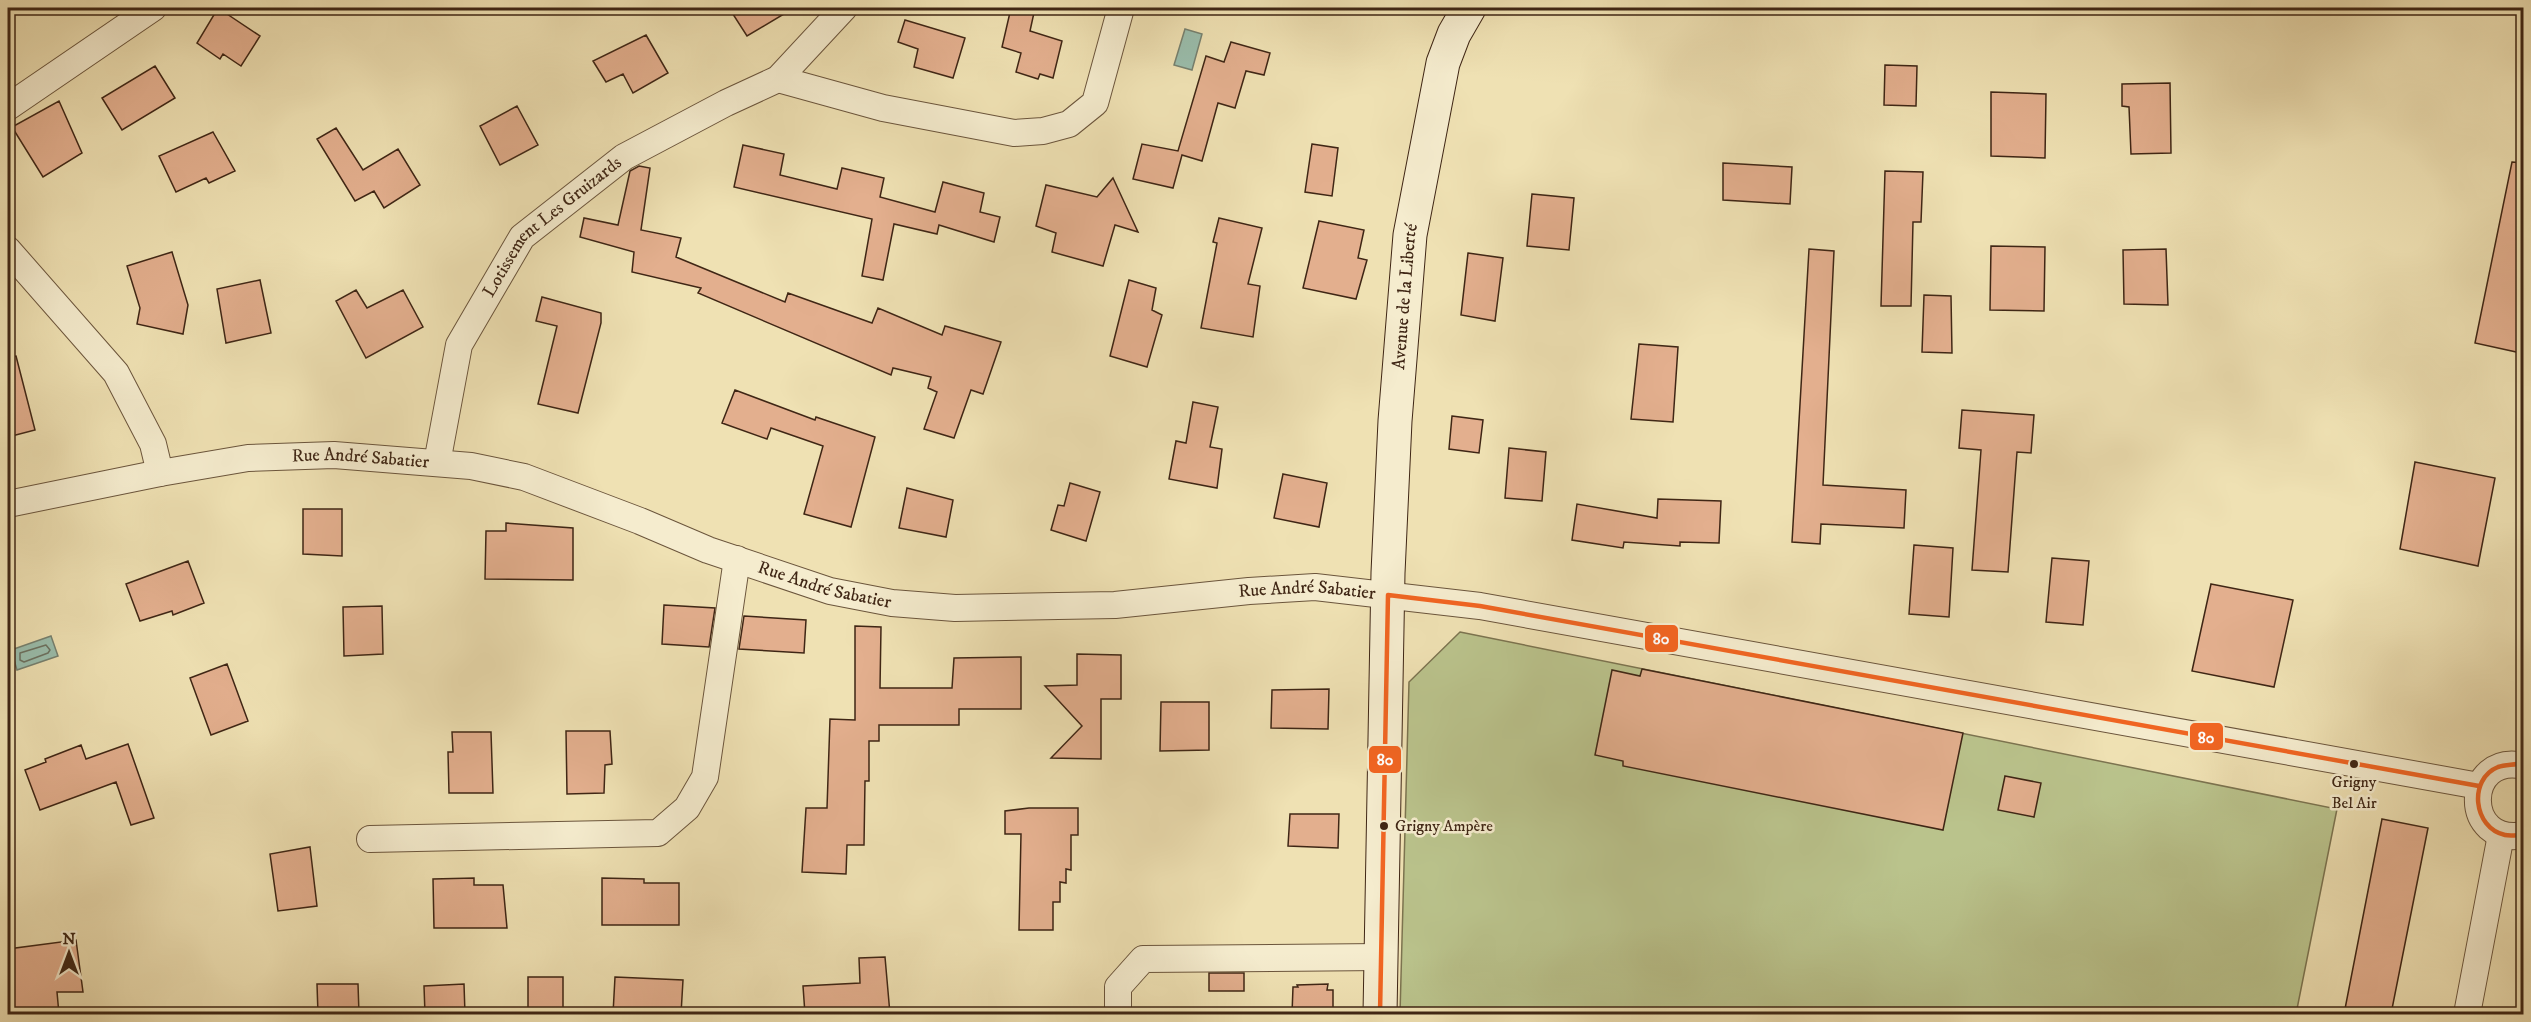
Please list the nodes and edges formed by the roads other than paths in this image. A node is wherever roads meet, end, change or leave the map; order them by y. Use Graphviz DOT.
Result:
graph roads {
  1 [pos="153,8"];
  2 [pos="844,8"];
  3 [pos="1121,8"];
  4 [pos="1469,8"];
  5 [pos="778,79"];
  6 [pos="8,107"];
  7 [pos="8,250"];
  8 [pos="437,463"];
  9 [pos="160,473"];
  10 [pos="8,504"];
  11 [pos="737,559"];
  12 [pos="1388,594"];
  13 [pos="2523,762"];
  14 [pos="2479,786"];
  15 [pos="2512,835"];
  16 [pos="370,838"];
  17 [pos="1381,957"];
  18 [pos="1118,1014"];
  19 [pos="1380,1014"];
  20 [pos="2467,1014"];
  1 -- 6 [label="street"];
  2 -- 5 [label="street, Lotissement Les Gruizards"];
  3 -- 5 [label="street"];
  4 -- 12 [label="street, Avenue de la Liberté"];
  5 -- 8 [label="street, Lotissement Les Gruizards"];
  7 -- 9 [label="street"];
  8 -- 9 [label="street, Rue André Sabatier"];
  8 -- 11 [label="street, Rue André Sabatier"];
  9 -- 10 [label="street, Rue André Sabatier"];
  11 -- 12 [label="street, Rue André Sabatier"];
  11 -- 16 [label="street, Rue André Sabatier"];
  12 -- 14 [label="street, Rue André Sabatier"];
  12 -- 17 [label="street, Avenue de la Liberté"];
  13 -- 14 [label="street"];
  14 -- 15 [label="street"];
  15 -- 20 [label="street"];
  17 -- 18 [label="street"];
  17 -- 19 [label="street, Avenue de la Liberté"];
}
